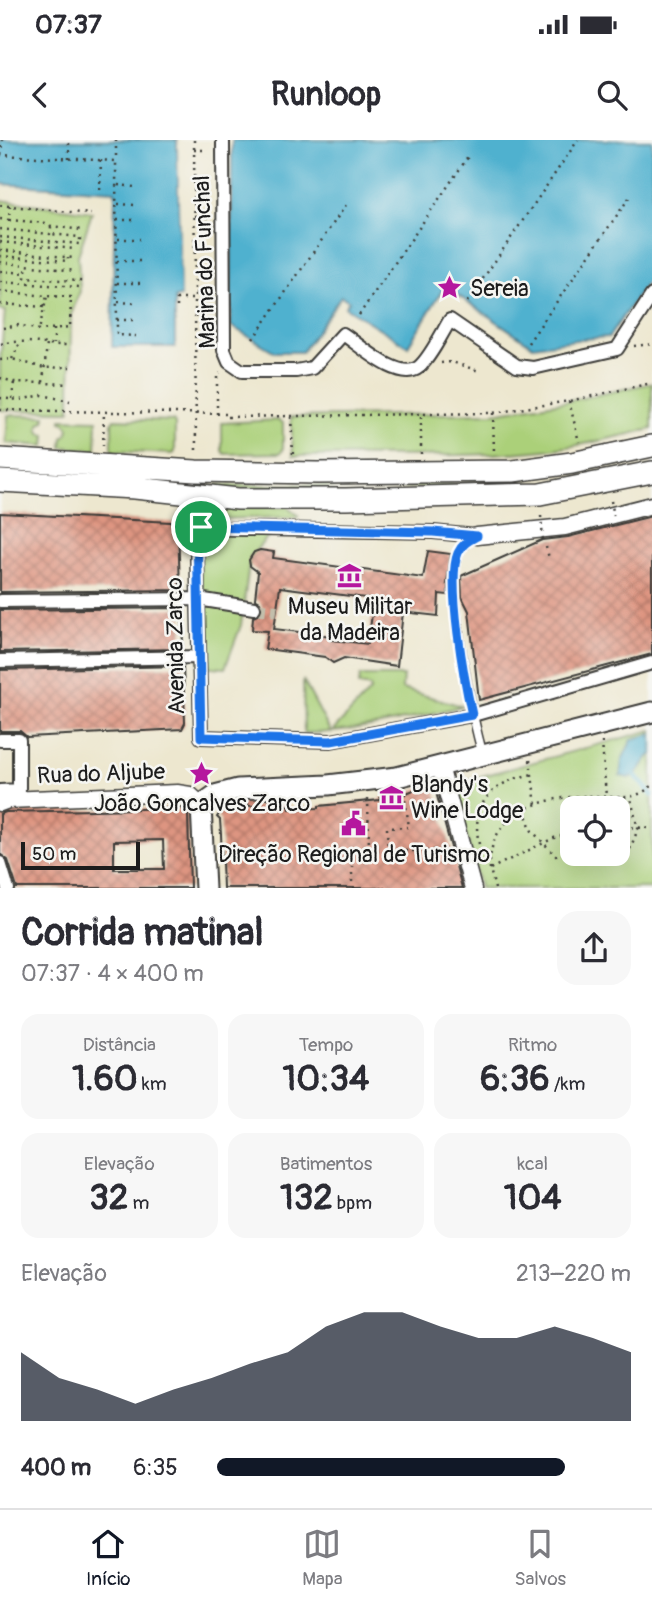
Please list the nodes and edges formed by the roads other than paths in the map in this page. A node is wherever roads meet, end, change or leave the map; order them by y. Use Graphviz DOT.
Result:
graph roads {
  1 [pos="223,140"];
  2 [pos="652,295"];
  3 [pos="652,446"];
  4 [pos="625,452"];
  5 [pos="0,459"];
  6 [pos="652,467"];
  7 [pos="652,472"];
  8 [pos="0,481"];
  9 [pos="652,505"];
  10 [pos="196,511"];
  11 [pos="197,528"];
  12 [pos="477,536"];
  13 [pos="198,598"];
  14 [pos="0,601"];
  15 [pos="254,608"];
  16 [pos="199,657"];
  17 [pos="0,661"];
  18 [pos="652,663"];
  19 [pos="652,712"];
  20 [pos="472,715"];
  21 [pos="0,740"];
  22 [pos="483,755"];
  23 [pos="440,766"];
  24 [pos="0,791"];
  25 [pos="0,803"];
  26 [pos="201,805"];
  27 [pos="0,863"];
  28 [pos="8,888"];
  29 [pos="205,888"];
  30 [pos="473,888"];
  1 -- 2 [label="street, Marina do Funchal"];
  3 -- 4 [label="main road"];
  4 -- 5 [label="main road"];
  4 -- 6 [label="main road"];
  7 -- 8 [label="main road"];
  9 -- 12 [label="street"];
  10 -- 11 [label="street, Avenida Zarco"];
  11 -- 12 [label="street"];
  11 -- 13 [label="street, Avenida Zarco"];
  12 -- 20 [label="lane"];
  13 -- 14 [label="street"];
  13 -- 15 [label="street"];
  13 -- 16 [label="street, Avenida Zarco"];
  16 -- 17 [label="street"];
  16 -- 20 [label="street, Avenida Zarco"];
  18 -- 20 [label="street"];
  19 -- 22 [label="street"];
  20 -- 22 [label="lane"];
  21 -- 24 [label="street"];
  22 -- 23 [label="street"];
  23 -- 26 [label="street"];
  23 -- 30 [label="street"];
  25 -- 26 [label="street, Rua do Aljube"];
  26 -- 29 [label="street"];
  27 -- 28 [label="street"];
}
